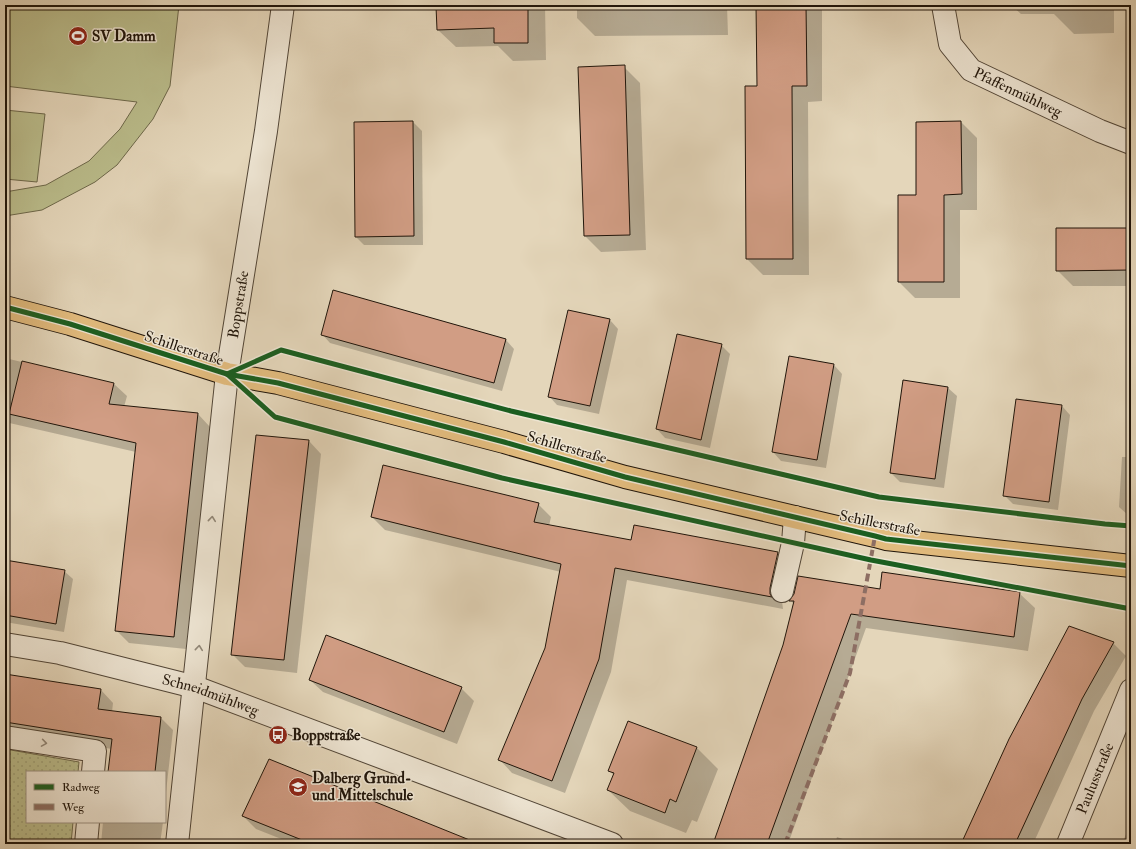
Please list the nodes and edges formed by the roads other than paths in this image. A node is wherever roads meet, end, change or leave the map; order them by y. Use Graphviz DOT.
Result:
graph roads {
  1 [pos="283,5"];
  2 [pos="943,5"];
  3 [pos="1131,143"];
  4 [pos="5,307"];
  5 [pos="227,374"];
  6 [pos="795,517"];
  7 [pos="1131,566"];
  8 [pos="782,591"];
  9 [pos="5,644"];
  10 [pos="195,687"];
  11 [pos="1131,690"];
  12 [pos="5,737"];
  13 [pos="93,771"];
  14 [pos="88,823"];
  15 [pos="86,844"];
  16 [pos="178,844"];
  17 [pos="612,844"];
  18 [pos="1068,844"];
  1 -- 5 [label="street, Boppstraße"];
  2 -- 3 [label="street, Pfaffenmühlweg"];
  4 -- 5 [label="main road, Schillerstraße"];
  5 -- 6 [label="main road, Schillerstraße"];
  10 -- 5 [label="street, Boppstraße, one-way"];
  6 -- 7 [label="main road, Schillerstraße"];
  6 -- 8 [label="street"];
  9 -- 10 [label="street, Schneidmühlweg"];
  10 -- 16 [label="street, Boppstraße"];
  10 -- 17 [label="street, Schneidmühlweg"];
  11 -- 18 [label="street, Paulusstraße"];
  12 -- 13 [label="street, one-way"];
  14 -- 15 [label="street"];
}
